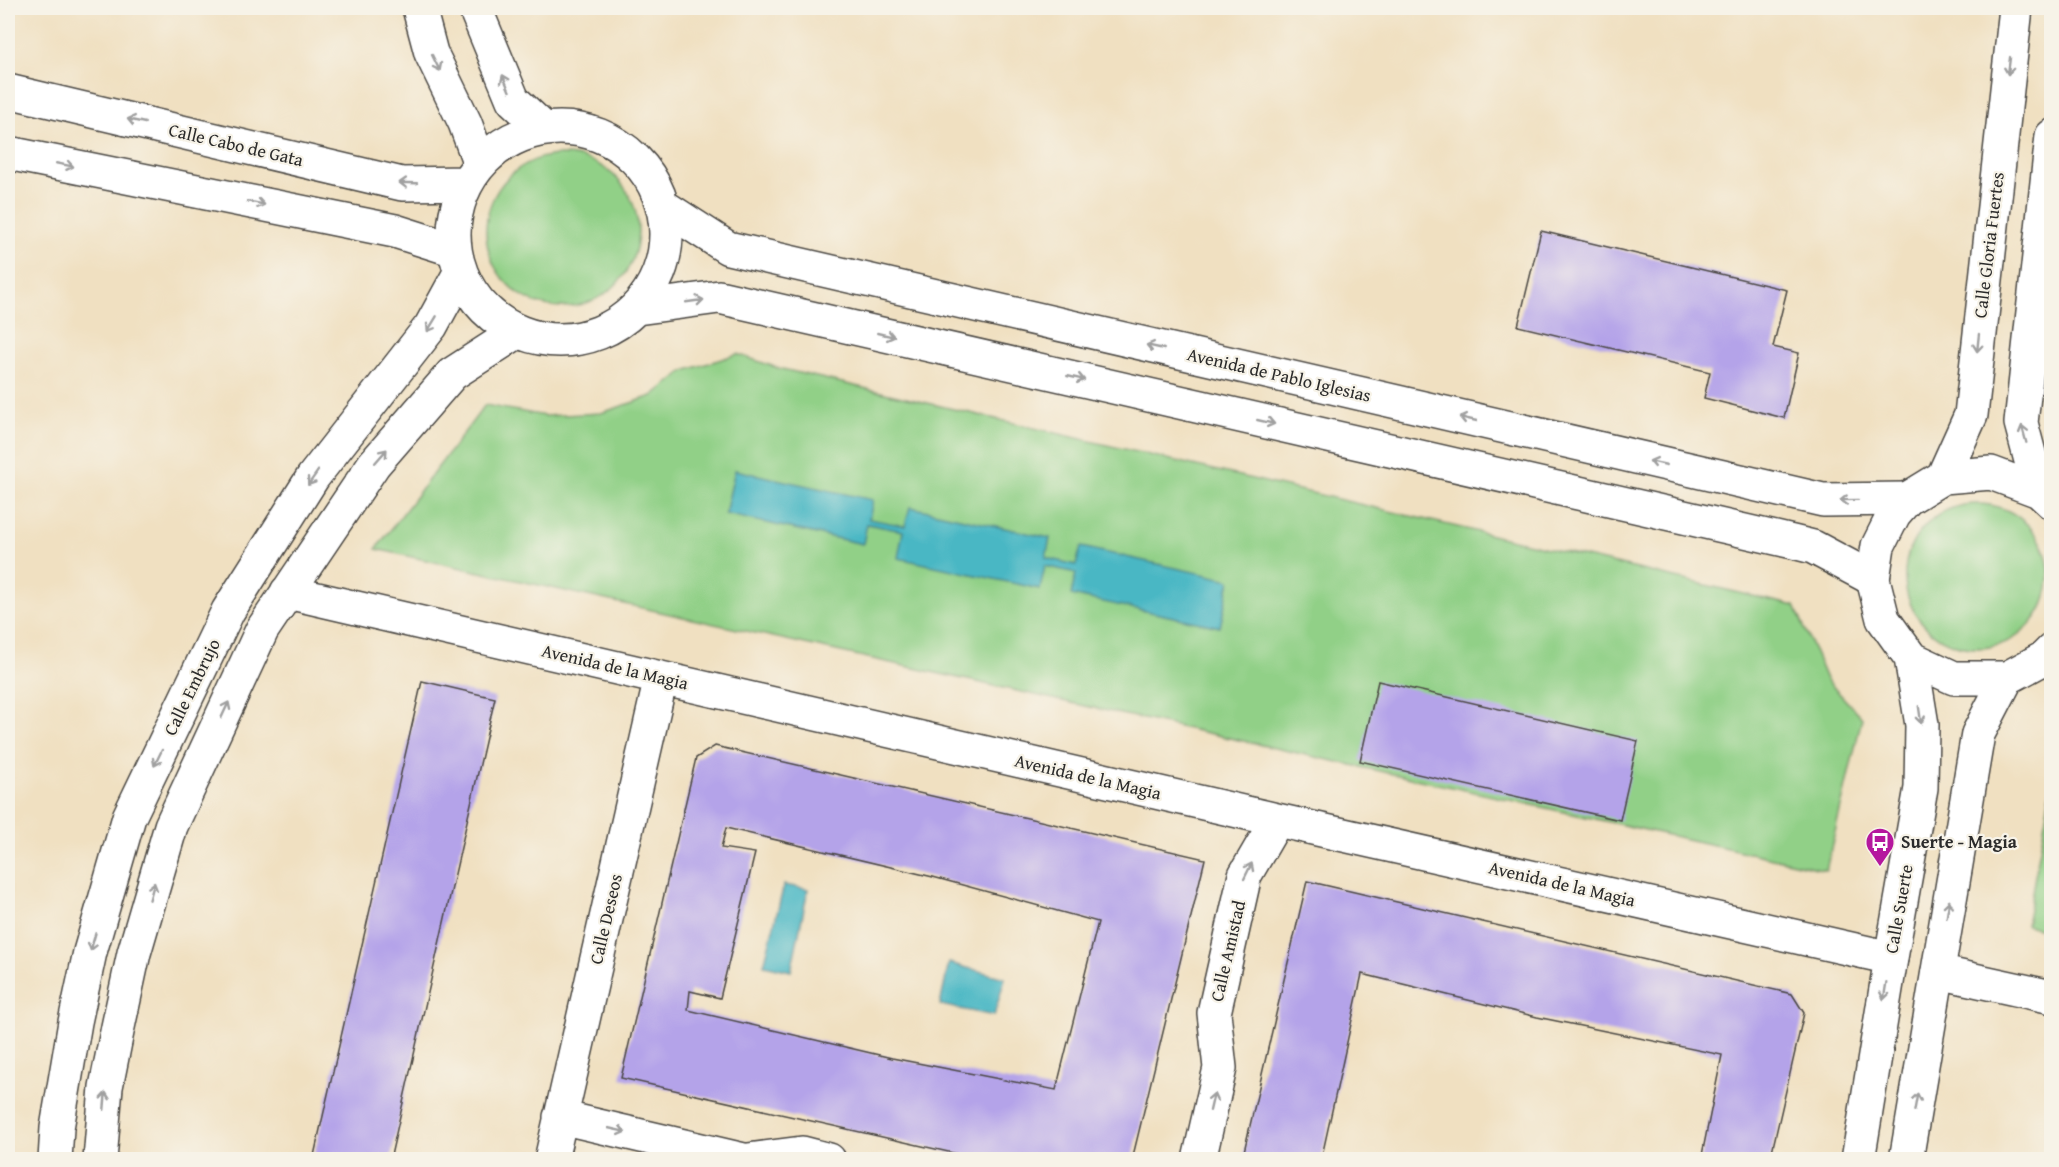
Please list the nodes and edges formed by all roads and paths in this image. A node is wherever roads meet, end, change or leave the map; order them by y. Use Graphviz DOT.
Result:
graph roads {
  1 [pos="419,8"];
  2 [pos="475,8"];
  3 [pos="2016,8"];
  4 [pos="8,91"];
  5 [pos="543,128"];
  6 [pos="2052,136"];
  7 [pos="8,153"];
  8 [pos="473,173"];
  9 [pos="663,206"];
  10 [pos="457,262"];
  11 [pos="637,308"];
  12 [pos="517,332"];
  13 [pos="1943,477"];
  14 [pos="2045,497"];
  15 [pos="1907,499"];
  16 [pos="1873,579"];
  17 [pos="287,592"];
  18 [pos="2052,650"];
  19 [pos="1911,658"];
  20 [pos="661,678"];
  21 [pos="2007,678"];
  22 [pos="1277,820"];
  23 [pos="1891,958"];
  24 [pos="1938,972"];
  25 [pos="2052,998"];
  26 [pos="560,1117"];
  27 [pos="55,1160"];
  28 [pos="100,1160"];
  29 [pos="551,1160"];
  30 [pos="746,1160"];
  31 [pos="828,1160"];
  32 [pos="1199,1160"];
  33 [pos="1858,1160"];
  34 [pos="1906,1160"];
  1 -- 8 [label="street, one-way"];
  5 -- 2 [label="street, one-way"];
  3 -- 13 [label="street, Calle Gloria Fuertes, one-way"];
  8 -- 4 [label="street, Calle Cabo de Gata, one-way"];
  5 -- 8 [label="street"];
  5 -- 9 [label="street"];
  14 -- 6 [label="street, one-way"];
  7 -- 10 [label="street, one-way"];
  8 -- 10 [label="street"];
  9 -- 11 [label="street"];
  15 -- 9 [label="street, Avenida de Pablo Iglesias, one-way"];
  10 -- 12 [label="street"];
  10 -- 27 [label="street, Calle Embrujo, one-way"];
  11 -- 12 [label="street"];
  11 -- 16 [label="street, one-way"];
  17 -- 12 [label="street, one-way"];
  13 -- 14 [label="street"];
  13 -- 15 [label="street"];
  15 -- 16 [label="street"];
  16 -- 19 [label="street"];
  17 -- 20 [label="street, Avenida de la Magia"];
  28 -- 17 [label="street, one-way"];
  18 -- 21 [label="street"];
  19 -- 21 [label="street"];
  19 -- 23 [label="street, Calle Suerte, one-way"];
  20 -- 22 [label="street, Avenida de la Magia"];
  20 -- 26 [label="street, Calle Deseos"];
  24 -- 21 [label="street, one-way"];
  22 -- 23 [label="street, Avenida de la Magia"];
  32 -- 22 [label="street, Calle Amistad, one-way"];
  23 -- 33 [label="street, Calle Suerte, one-way"];
  24 -- 25 [label="street"];
  34 -- 24 [label="street, one-way"];
  26 -- 29 [label="street, Calle Deseos"];
  26 -- 30 [label="street, one-way"];
  30 -- 31 [label="street"];
}
